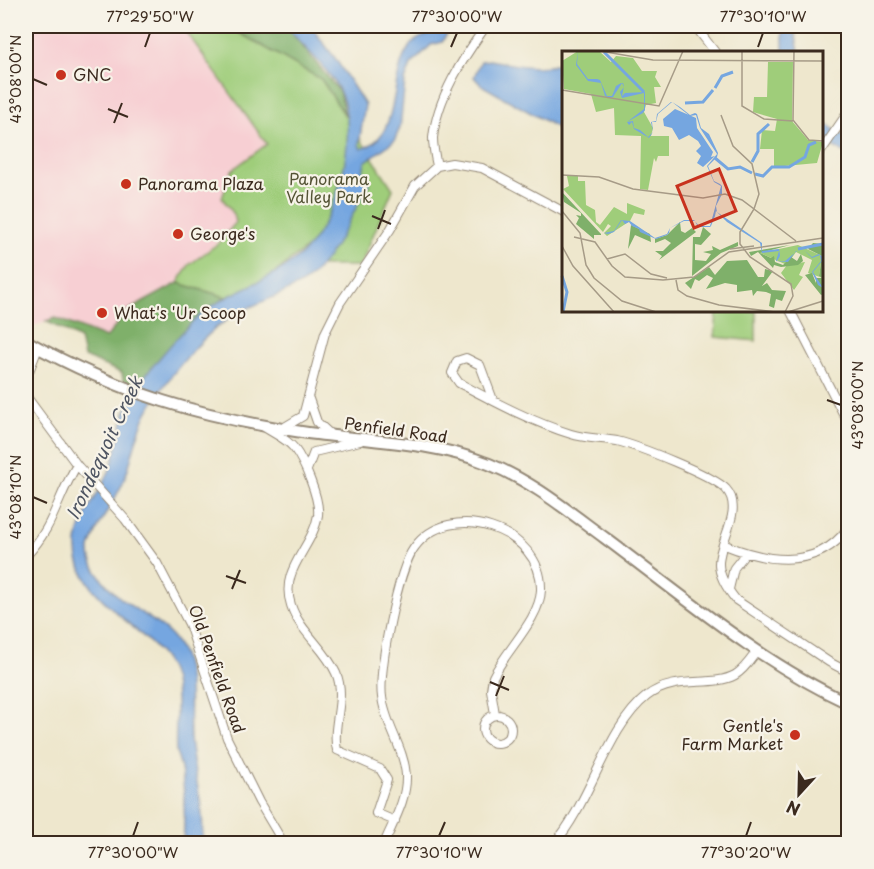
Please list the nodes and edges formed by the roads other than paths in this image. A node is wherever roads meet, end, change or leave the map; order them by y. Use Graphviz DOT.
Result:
graph roads {
  1 [pos="486,26"];
  2 [pos="695,26"];
  3 [pos="714,51"];
  4 [pos="849,112"];
  5 [pos="823,148"];
  6 [pos="436,166"];
  7 [pos="562,211"];
  8 [pos="791,312"];
  9 [pos="26,341"];
  10 [pos="38,348"];
  11 [pos="26,379"];
  12 [pos="26,396"];
  13 [pos="309,399"];
  14 [pos="493,400"];
  15 [pos="849,423"];
  16 [pos="262,426"];
  17 [pos="281,429"];
  18 [pos="333,436"];
  19 [pos="364,440"];
  20 [pos="77,465"];
  21 [pos="307,470"];
  22 [pos="849,528"];
  23 [pos="725,545"];
  24 [pos="746,553"];
  25 [pos="26,556"];
  26 [pos="729,591"];
  27 [pos="757,651"];
  28 [pos="849,672"];
  29 [pos="849,703"];
  30 [pos="495,714"];
  31 [pos="395,821"];
  32 [pos="284,843"];
  33 [pos="384,843"];
  34 [pos="554,843"];
  1 -- 6 [label="street"];
  2 -- 3 [label="street"];
  4 -- 5 [label="street"];
  6 -- 7 [label="street"];
  6 -- 13 [label="street"];
  8 -- 15 [label="street"];
  9 -- 10 [label="main road, Penfield Road"];
  10 -- 11 [label="street"];
  10 -- 16 [label="main road, Penfield Road"];
  12 -- 20 [label="street, Old Penfield Road"];
  13 -- 17 [label="street"];
  13 -- 18 [label="street"];
  14 -- 14 [label="street"];
  14 -- 23 [label="street"];
  16 -- 17 [label="main road, Penfield Road"];
  16 -- 21 [label="street"];
  17 -- 18 [label="main road, Penfield Road"];
  18 -- 19 [label="main road, Penfield Road"];
  19 -- 21 [label="street"];
  19 -- 27 [label="main road, Penfield Road"];
  20 -- 25 [label="street"];
  20 -- 32 [label="street, Old Penfield Road"];
  21 -- 31 [label="street"];
  22 -- 24 [label="street"];
  23 -- 24 [label="street"];
  23 -- 26 [label="street"];
  24 -- 26 [label="street"];
  26 -- 28 [label="street"];
  27 -- 29 [label="main road, Penfield Road"];
  27 -- 34 [label="street"];
  30 -- 31 [label="street"];
  31 -- 33 [label="street"];
}
